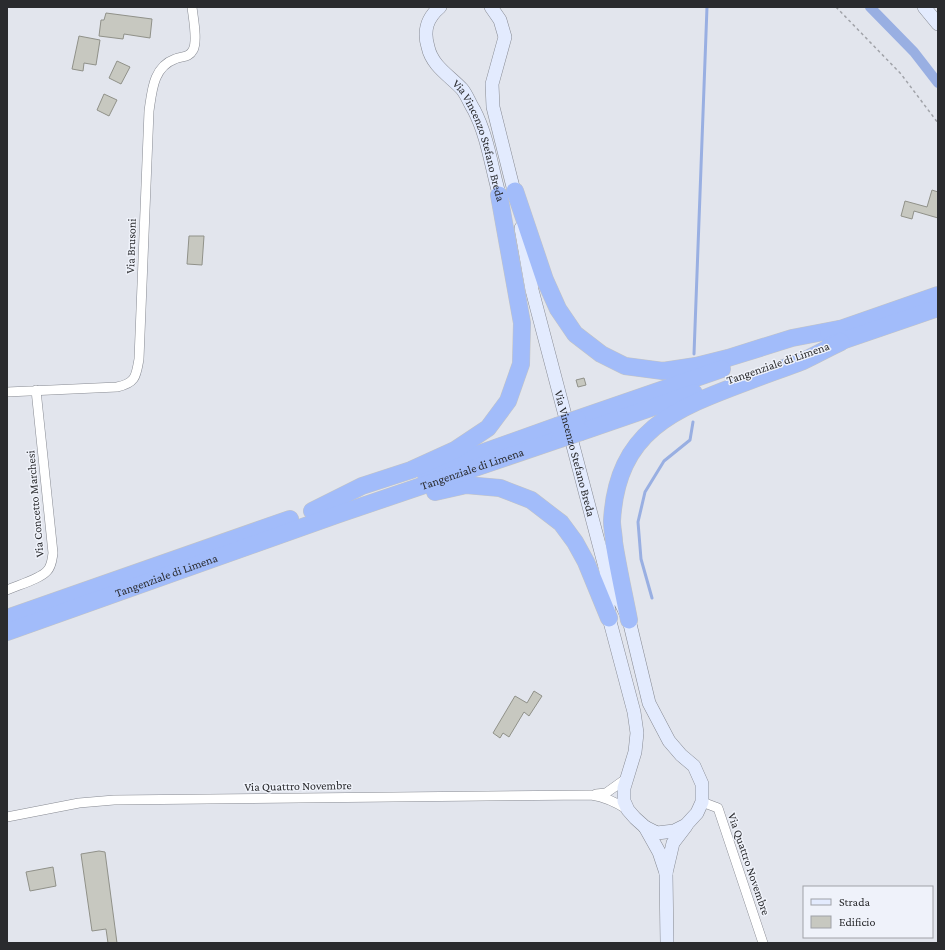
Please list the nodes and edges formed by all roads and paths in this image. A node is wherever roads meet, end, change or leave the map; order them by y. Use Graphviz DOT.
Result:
graph roads {
  1 [pos="192,7"];
  2 [pos="423,7"];
  3 [pos="440,7"];
  4 [pos="491,7"];
  5 [pos="836,7"];
  6 [pos="924,7"];
  7 [pos="427,21"];
  8 [pos="938,24"];
  9 [pos="938,123"];
  10 [pos="507,193"];
  11 [pos="938,295"];
  12 [pos="938,308"];
  13 [pos="840,335"];
  14 [pos="36,390"];
  15 [pos="7,392"];
  16 [pos="558,433"];
  17 [pos="312,511"];
  18 [pos="339,514"];
  19 [pos="606,571"];
  20 [pos="7,590"];
  21 [pos="7,618"];
  22 [pos="609,618"];
  23 [pos="629,620"];
  24 [pos="7,632"];
  25 [pos="627,778"];
  26 [pos="591,795"];
  27 [pos="702,802"];
  28 [pos="628,810"];
  29 [pos="7,817"];
  30 [pos="686,825"];
  31 [pos="645,827"];
  32 [pos="666,873"];
  33 [pos="667,943"];
  34 [pos="763,943"];
  1 -- 14 [label="street, Via Brusoni"];
  2 -- 7 [label="street, Via Vincenzo Stefano Breda"];
  3 -- 7 [label="street"];
  4 -- 10 [label="street, Via Vincenzo Stefano Breda"];
  5 -- 9 [label="path"];
  6 -- 8 [label="street"];
  7 -- 10 [label="street, Via Vincenzo Stefano Breda"];
  10 -- 13 [label="highway"];
  10 -- 17 [label="highway"];
  10 -- 19 [label="street, Via Vincenzo Stefano Breda"];
  11 -- 13 [label="highway, Tangenziale di Limena"];
  12 -- 13 [label="highway, Tangenziale di Limena"];
  13 -- 16 [label="highway, Tangenziale di Limena, bridge"];
  13 -- 23 [label="highway"];
  14 -- 15 [label="street, Via Brusoni"];
  14 -- 20 [label="street, Via Concetto Marchesi"];
  16 -- 17 [label="highway, Tangenziale di Limena"];
  16 -- 18 [label="highway, Tangenziale di Limena"];
  17 -- 21 [label="highway, Tangenziale di Limena"];
  18 -- 22 [label="highway"];
  18 -- 24 [label="highway, Tangenziale di Limena"];
  19 -- 22 [label="street, Via Vincenzo Stefano Breda"];
  19 -- 23 [label="street, Via Vincenzo Stefano Breda"];
  22 -- 25 [label="street, Via Vincenzo Stefano Breda"];
  23 -- 27 [label="street, Via Vincenzo Stefano Breda"];
  25 -- 26 [label="street, Via Quattro Novembre"];
  25 -- 28 [label="street, Via Vincenzo Stefano Breda"];
  26 -- 28 [label="street, Via Quattro Novembre"];
  26 -- 29 [label="street, Via Quattro Novembre"];
  27 -- 30 [label="street"];
  27 -- 34 [label="street, Via Quattro Novembre"];
  28 -- 31 [label="street"];
  30 -- 31 [label="street"];
  30 -- 32 [label="street"];
  31 -- 32 [label="street"];
  32 -- 33 [label="street"];
}
